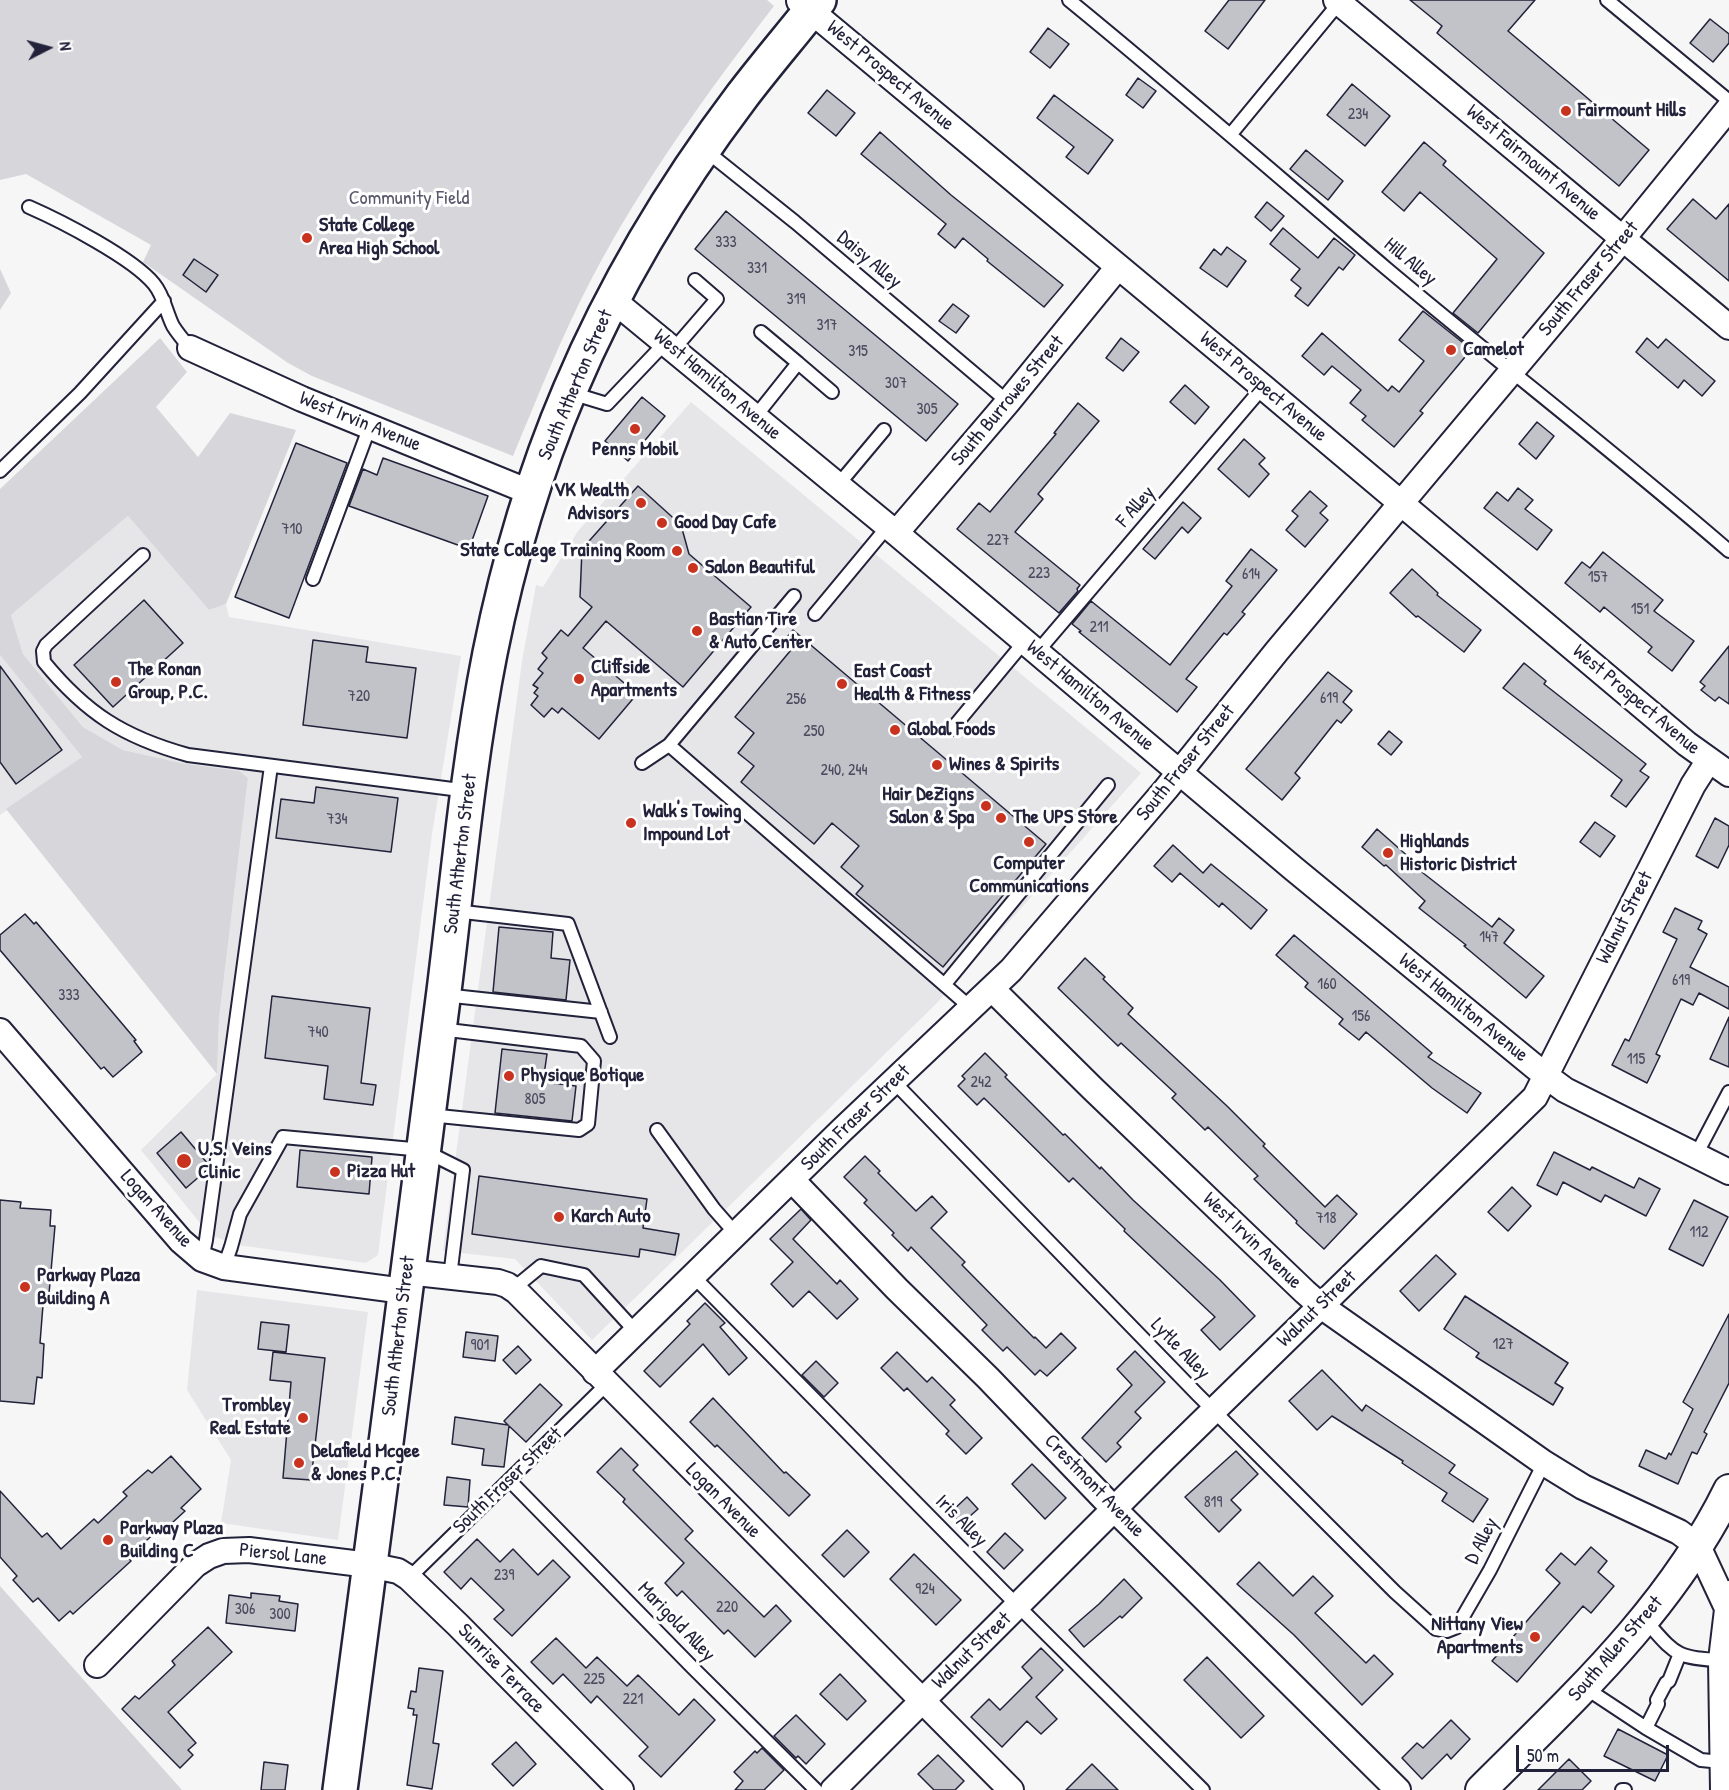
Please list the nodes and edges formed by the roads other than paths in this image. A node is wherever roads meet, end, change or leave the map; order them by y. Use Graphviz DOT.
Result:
graph roads {
  1 [pos="1069,0"];
  2 [pos="1606,0"];
  3 [pos="1339,1"];
  4 [pos="809,4"];
  5 [pos="1729,101"];
  6 [pos="1729,108"];
  7 [pos="1231,134"];
  8 [pos="704,150"];
  9 [pos="29,207"];
  10 [pos="1623,238"];
  11 [pos="1118,267"];
  12 [pos="695,280"];
  13 [pos="613,300"];
  14 [pos="165,301"];
  15 [pos="1729,327"];
  16 [pos="761,332"];
  17 [pos="669,346"];
  18 [pos="190,348"];
  19 [pos="798,363"];
  20 [pos="1512,372"];
  21 [pos="1263,387"];
  22 [pos="569,392"];
  23 [pos="832,392"];
  24 [pos="1008,402"];
  25 [pos="755,417"];
  26 [pos="370,426"];
  27 [pos="884,430"];
  28 [pos="0,471"];
  29 [pos="838,486"];
  30 [pos="532,493"];
  31 [pos="1401,502"];
  32 [pos="892,530"];
  33 [pos="1729,551"];
  34 [pos="143,555"];
  35 [pos="314,579"];
  36 [pos="794,596"];
  37 [pos="815,614"];
  38 [pos="1031,646"];
  39 [pos="952,729"];
  40 [pos="669,745"];
  41 [pos="1709,760"];
  42 [pos="642,763"];
  43 [pos="271,766"];
  44 [pos="1180,772"];
  45 [pos="1729,774"];
  46 [pos="1108,785"];
  47 [pos="469,791"];
  48 [pos="453,911"];
  49 [pos="945,984"];
  50 [pos="992,989"];
  51 [pos="443,994"];
  52 [pos="971,1008"];
  53 [pos="601,1012"];
  54 [pos="439,1029"];
  55 [pos="0,1031"];
  56 [pos="610,1037"];
  57 [pos="1546,1076"];
  58 [pos="894,1082"];
  59 [pos="1729,1092"];
  60 [pos="427,1114"];
  61 [pos="657,1130"];
  62 [pos="423,1150"];
  63 [pos="1696,1155"];
  64 [pos="1729,1172"];
  65 [pos="792,1180"];
  66 [pos="736,1234"];
  67 [pos="213,1263"];
  68 [pos="450,1276"];
  69 [pos="693,1276"];
  70 [pos="406,1281"];
  71 [pos="513,1289"];
  72 [pos="1321,1306"];
  73 [pos="636,1332"];
  74 [pos="601,1378"];
  75 [pos="1213,1411"];
  76 [pos="1544,1463"];
  77 [pos="510,1480"];
  78 [pos="1729,1490"];
  79 [pos="1114,1509"];
  80 [pos="1698,1546"];
  81 [pos="369,1565"];
  82 [pos="409,1578"];
  83 [pos="1728,1602"];
  84 [pos="1018,1606"];
  85 [pos="1644,1619"];
  86 [pos="1447,1631"];
  87 [pos="1679,1656"];
  88 [pos="1721,1660"];
  89 [pos="97,1665"];
  90 [pos="1584,1688"];
  91 [pos="922,1701"];
  92 [pos="1646,1728"];
  93 [pos="1722,1762"];
  94 [pos="340,1790"];
  95 [pos="621,1790"];
  96 [pos="816,1790"];
  97 [pos="832,1790"];
  98 [pos="1011,1790"];
  99 [pos="1203,1790"];
  100 [pos="1398,1790"];
  101 [pos="1481,1790"];
  102 [pos="1723,1790"];
  1 -- 7 [label="lane, Hill Alley"];
  2 -- 5 [label="lane"];
  3 -- 7 [label="lane"];
  3 -- 10 [label="street, West Fairmount Avenue"];
  4 -- 8 [label="main road, South Atherton Street"];
  4 -- 11 [label="street, West Prospect Avenue"];
  6 -- 10 [label="street, South Fraser Street"];
  7 -- 20 [label="lane, Hill Alley"];
  8 -- 13 [label="main road, South Atherton Street"];
  8 -- 24 [label="lane, Daisy Alley"];
  9 -- 14 [label="lane"];
  10 -- 15 [label="street, West Fairmount Avenue"];
  10 -- 20 [label="street, South Fraser Street"];
  11 -- 21 [label="street, West Prospect Avenue"];
  11 -- 24 [label="street, South Burrowes Street"];
  12 -- 17 [label="lane"];
  13 -- 17 [label="street, West Hamilton Avenue"];
  13 -- 22 [label="main road, South Atherton Street"];
  14 -- 18 [label="lane"];
  14 -- 28 [label="lane"];
  16 -- 19 [label="lane"];
  17 -- 22 [label="lane"];
  17 -- 25 [label="street, West Hamilton Avenue"];
  18 -- 26 [label="street, West Irvin Avenue"];
  19 -- 23 [label="lane"];
  19 -- 25 [label="lane"];
  20 -- 31 [label="street, South Fraser Street"];
  20 -- 33 [label="lane, Hill Alley"];
  21 -- 31 [label="street, West Prospect Avenue"];
  21 -- 38 [label="lane, F Alley"];
  22 -- 30 [label="main road, South Atherton Street"];
  24 -- 32 [label="street, South Burrowes Street"];
  25 -- 29 [label="street, West Hamilton Avenue"];
  26 -- 30 [label="street, West Irvin Avenue"];
  26 -- 35 [label="lane"];
  27 -- 29 [label="lane"];
  29 -- 32 [label="street, West Hamilton Avenue"];
  30 -- 47 [label="main road, South Atherton Street"];
  31 -- 41 [label="street, West Prospect Avenue"];
  31 -- 44 [label="street, South Fraser Street"];
  32 -- 37 [label="lane"];
  32 -- 38 [label="street, West Hamilton Avenue"];
  34 -- 43 [label="lane"];
  36 -- 40 [label="lane"];
  38 -- 39 [label="lane, F Alley"];
  38 -- 44 [label="street, West Hamilton Avenue"];
  40 -- 42 [label="lane"];
  40 -- 49 [label="lane"];
  41 -- 45 [label="street, West Prospect Avenue"];
  41 -- 57 [label="street, Walnut Street"];
  43 -- 47 [label="lane"];
  43 -- 67 [label="lane"];
  44 -- 50 [label="street, South Fraser Street"];
  44 -- 57 [label="street, West Hamilton Avenue"];
  46 -- 49 [label="lane"];
  47 -- 48 [label="main road, South Atherton Street"];
  48 -- 51 [label="main road, South Atherton Street"];
  48 -- 53 [label="lane"];
  49 -- 52 [label="lane"];
  50 -- 52 [label="street, South Fraser Street"];
  50 -- 72 [label="street, West Irvin Avenue"];
  51 -- 53 [label="lane"];
  51 -- 54 [label="main road, South Atherton Street"];
  52 -- 58 [label="street, South Fraser Street"];
  53 -- 56 [label="lane"];
  54 -- 60 [label="main road, South Atherton Street"];
  54 -- 60 [label="lane"];
  55 -- 67 [label="street, Logan Avenue"];
  57 -- 63 [label="street, West Hamilton Avenue"];
  57 -- 72 [label="street, Walnut Street"];
  58 -- 65 [label="street, South Fraser Street"];
  58 -- 75 [label="lane, Lytle Alley"];
  59 -- 63 [label="lane"];
  60 -- 62 [label="main road, South Atherton Street"];
  61 -- 66 [label="lane"];
  62 -- 67 [label="lane"];
  62 -- 68 [label="lane"];
  62 -- 70 [label="main road, South Atherton Street"];
  63 -- 64 [label="street, West Hamilton Avenue"];
  65 -- 66 [label="street, South Fraser Street"];
  65 -- 79 [label="street, Crestmont Avenue"];
  66 -- 69 [label="street, South Fraser Street"];
  67 -- 70 [label="street, Logan Avenue"];
  68 -- 70 [label="street, Logan Avenue"];
  68 -- 71 [label="street, Logan Avenue"];
  69 -- 73 [label="street, South Fraser Street"];
  69 -- 84 [label="lane, Iris Alley"];
  70 -- 81 [label="main road, South Atherton Street"];
  71 -- 73 [label="lane"];
  71 -- 74 [label="street, Logan Avenue"];
  72 -- 75 [label="street, Walnut Street"];
  72 -- 76 [label="street, West Irvin Avenue"];
  73 -- 74 [label="street, South Fraser Street"];
  74 -- 77 [label="lane, South Fraser Street"];
  74 -- 91 [label="street, Logan Avenue"];
  75 -- 79 [label="street, Walnut Street"];
  75 -- 86 [label="lane, Lytle Alley"];
  76 -- 80 [label="street, West Irvin Avenue"];
  76 -- 86 [label="lane, D Alley"];
  77 -- 82 [label="lane, South Fraser Street"];
  77 -- 96 [label="lane, Marigold Alley"];
  78 -- 80 [label="street, South Allen Street"];
  79 -- 84 [label="street, Walnut Street"];
  79 -- 100 [label="street, Crestmont Avenue"];
  80 -- 83 [label="street"];
  80 -- 85 [label="street, South Allen Street"];
  81 -- 82 [label="street, Sunrise Terrace"];
  81 -- 89 [label="street, Piersol Lane"];
  81 -- 94 [label="main road, South Atherton Street"];
  82 -- 95 [label="street, Sunrise Terrace"];
  83 -- 88 [label="street"];
  84 -- 91 [label="street, Walnut Street"];
  84 -- 99 [label="lane, Iris Alley"];
  85 -- 87 [label="lane"];
  85 -- 90 [label="street, South Allen Street"];
  87 -- 88 [label="lane"];
  87 -- 92 [label="lane"];
  88 -- 93 [label="street"];
  90 -- 92 [label="lane"];
  90 -- 101 [label="street, South Allen Street"];
  91 -- 97 [label="street, Walnut Street"];
  91 -- 98 [label="street, Logan Avenue"];
  92 -- 93 [label="lane"];
  93 -- 102 [label="street"];
}
